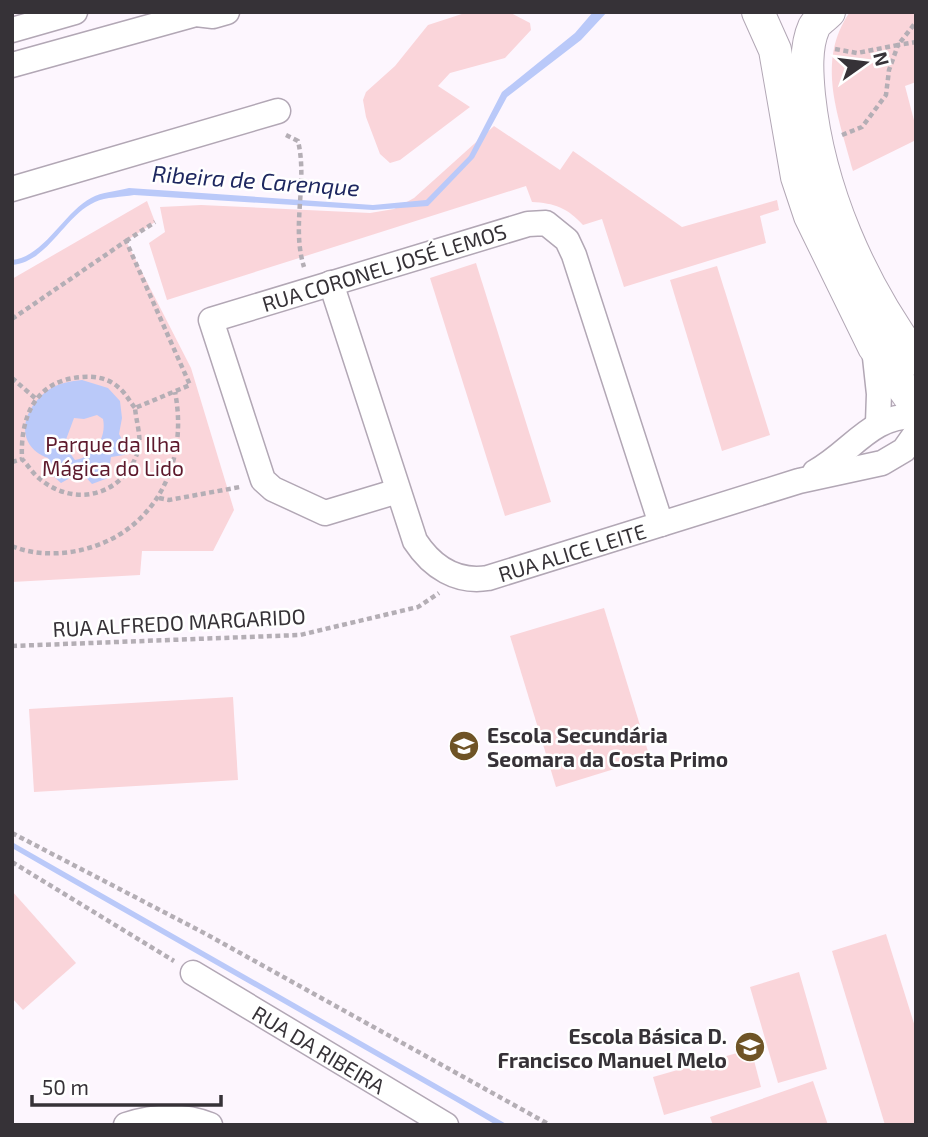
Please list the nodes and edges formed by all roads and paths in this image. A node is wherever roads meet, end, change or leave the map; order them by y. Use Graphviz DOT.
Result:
graph roads {
  1 [pos="75,12"];
  2 [pos="227,12"];
  3 [pos="758,12"];
  4 [pos="829,12"];
  5 [pos="916,22"];
  6 [pos="12,30"];
  7 [pos="916,42"];
  8 [pos="898,45"];
  9 [pos="832,48"];
  10 [pos="12,65"];
  11 [pos="278,111"];
  12 [pos="844,135"];
  13 [pos="12,189"];
  14 [pos="155,222"];
  15 [pos="126,241"];
  16 [pos="321,286"];
  17 [pos="12,319"];
  18 [pos="874,347"];
  19 [pos="916,359"];
  20 [pos="12,378"];
  21 [pos="175,392"];
  22 [pos="35,398"];
  23 [pos="916,406"];
  24 [pos="135,408"];
  25 [pos="916,416"];
  26 [pos="878,423"];
  27 [pos="916,433"];
  28 [pos="22,459"];
  29 [pos="916,461"];
  30 [pos="12,462"];
  31 [pos="882,463"];
  32 [pos="799,481"];
  33 [pos="228,491"];
  34 [pos="398,491"];
  35 [pos="159,498"];
  36 [pos="661,524"];
  37 [pos="12,546"];
  38 [pos="463,578"];
  39 [pos="12,646"];
  40 [pos="12,833"];
  41 [pos="12,862"];
  42 [pos="193,973"];
  43 [pos="126,1125"];
  44 [pos="210,1125"];
  45 [pos="446,1125"];
  46 [pos="551,1125"];
  1 -- 6 [label="street"];
  2 -- 10 [label="street"];
  3 -- 18 [label="street"];
  4 -- 19 [label="street"];
  5 -- 8 [label="path"];
  7 -- 8 [label="path"];
  8 -- 9 [label="path"];
  8 -- 12 [label="path"];
  11 -- 13 [label="street"];
  11 -- 16 [label="path"];
  14 -- 15 [label="path"];
  15 -- 17 [label="path"];
  15 -- 21 [label="path"];
  16 -- 34 [label="street"];
  16 -- 34 [label="street, RUA CORONEL JOSÉ LEMOS"];
  16 -- 36 [label="street, RUA CORONEL JOSÉ LEMOS"];
  18 -- 23 [label="street"];
  18 -- 26 [label="street"];
  20 -- 22 [label="path"];
  21 -- 24 [label="path"];
  21 -- 35 [label="path"];
  22 -- 24 [label="path"];
  22 -- 28 [label="path"];
  24 -- 28 [label="path"];
  25 -- 26 [label="street"];
  26 -- 32 [label="street, RUA ALICE LEITE"];
  27 -- 31 [label="street, RUA ALICE LEITE"];
  28 -- 30 [label="path"];
  29 -- 31 [label="street, RUA ALICE LEITE"];
  31 -- 32 [label="street, RUA ALICE LEITE"];
  32 -- 36 [label="street, RUA ALICE LEITE"];
  33 -- 35 [label="path"];
  34 -- 38 [label="street"];
  35 -- 37 [label="path"];
  36 -- 38 [label="street, RUA ALICE LEITE"];
  38 -- 39 [label="path, RUA ALFREDO MARGARIDO"];
  40 -- 46 [label="path"];
  41 -- 42 [label="path"];
  42 -- 45 [label="street, RUA DA RIBEIRA"];
  43 -- 44 [label="street"];
}
